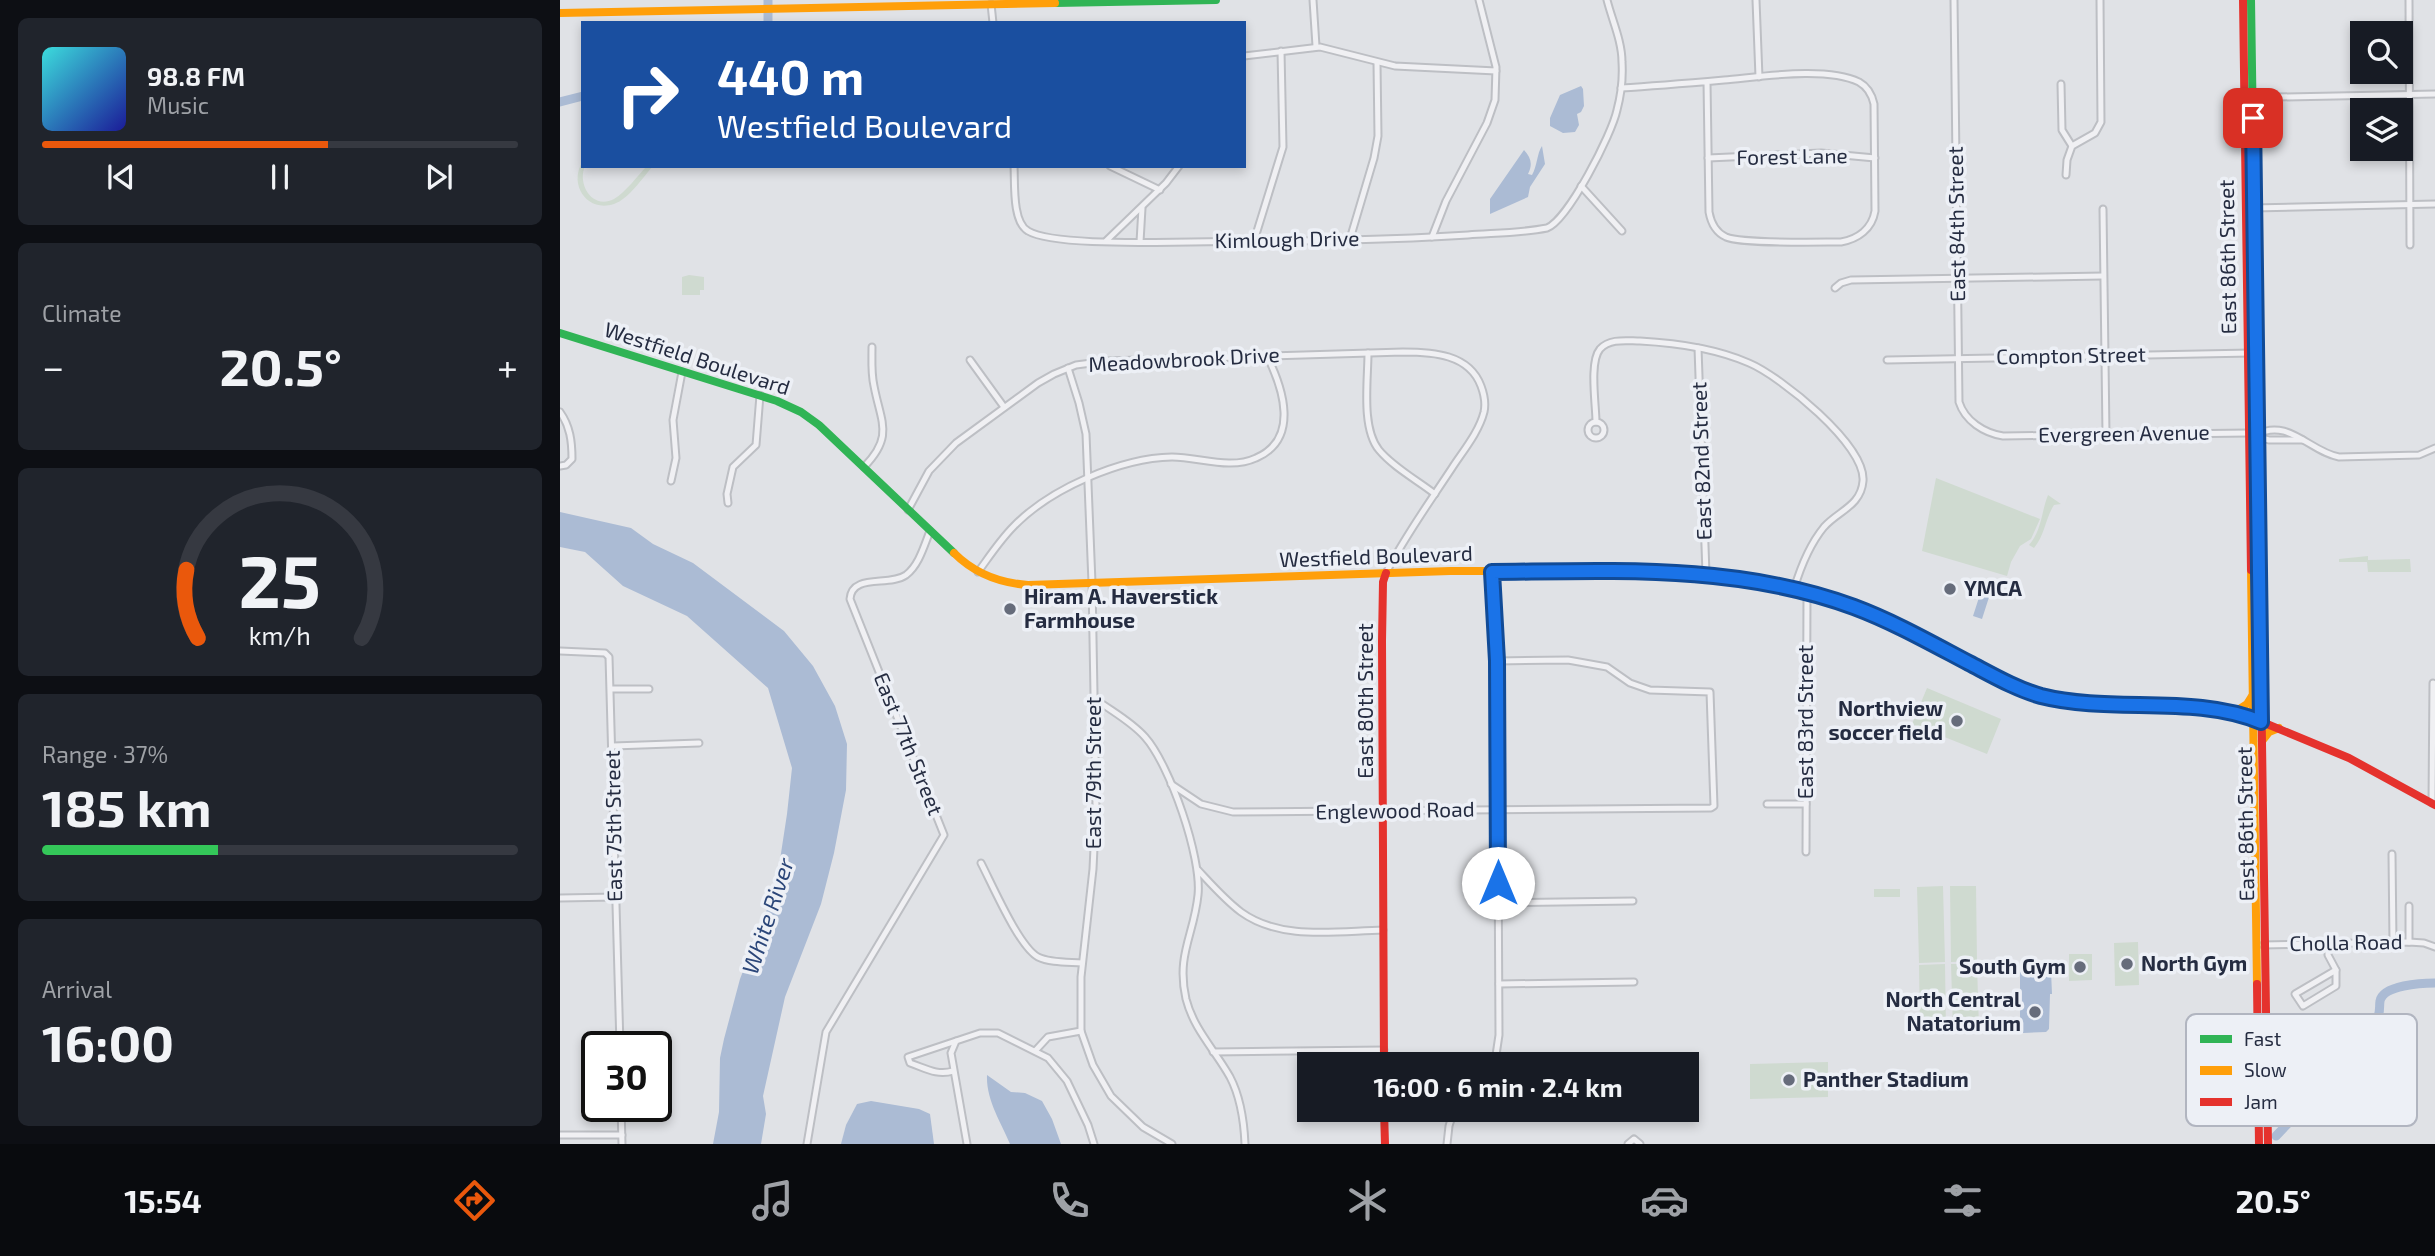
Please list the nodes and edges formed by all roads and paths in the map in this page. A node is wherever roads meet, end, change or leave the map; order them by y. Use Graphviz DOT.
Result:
graph roads {
  1 [pos="1216,0"];
  2 [pos="1313,0"];
  3 [pos="1479,0"];
  4 [pos="1607,0"];
  5 [pos="1756,0"];
  6 [pos="1954,0"];
  7 [pos="2100,0"];
  8 [pos="2243,0"];
  9 [pos="2251,0"];
  10 [pos="2409,0"];
  11 [pos="1088,1"];
  12 [pos="991,4"];
  13 [pos="560,13"];
  14 [pos="993,21"];
  15 [pos="1316,46"];
  16 [pos="1281,51"];
  17 [pos="1246,55"];
  18 [pos="1377,63"];
  19 [pos="1496,71"];
  20 [pos="1759,77"];
  21 [pos="1707,82"];
  22 [pos="2062,83"];
  23 [pos="1621,88"];
  24 [pos="2410,94"];
  25 [pos="2435,94"];
  26 [pos="2248,97"];
  27 [pos="2229,98"];
  28 [pos="2072,146"];
  29 [pos="1708,158"];
  30 [pos="1875,158"];
  31 [pos="1014,168"];
  32 [pos="1114,168"];
  33 [pos="1177,168"];
  34 [pos="2066,175"];
  35 [pos="1581,186"];
  36 [pos="1160,190"];
  37 [pos="2435,204"];
  38 [pos="2410,205"];
  39 [pos="1142,208"];
  40 [pos="2249,208"];
  41 [pos="2103,209"];
  42 [pos="1622,231"];
  43 [pos="1432,237"];
  44 [pos="1350,239"];
  45 [pos="1107,241"];
  46 [pos="1254,241"];
  47 [pos="1140,242"];
  48 [pos="2410,245"];
  49 [pos="2103,276"];
  50 [pos="1957,278"];
  51 [pos="1835,288"];
  52 [pos="560,333"];
  53 [pos="873,347"];
  54 [pos="1698,348"];
  55 [pos="1368,353"];
  56 [pos="2251,354"];
  57 [pos="2104,355"];
  58 [pos="1267,356"];
  59 [pos="1959,358"];
  60 [pos="970,360"];
  61 [pos="1886,360"];
  62 [pos="1068,368"];
  63 [pos="1473,370"];
  64 [pos="682,372"];
  65 [pos="760,396"];
  66 [pos="1004,407"];
  67 [pos="560,412"];
  68 [pos="1596,422"];
  69 [pos="1991,434"];
  70 [pos="2106,434"];
  71 [pos="2252,434"];
  72 [pos="2435,448"];
  73 [pos="560,467"];
  74 [pos="864,467"];
  75 [pos="1089,476"];
  76 [pos="671,481"];
  77 [pos="1435,494"];
  78 [pos="728,503"];
  79 [pos="908,510"];
  80 [pos="930,531"];
  81 [pos="978,572"];
  82 [pos="1492,572"];
  83 [pos="1386,573"];
  84 [pos="1706,574"];
  85 [pos="1092,583"];
  86 [pos="1794,589"];
  87 [pos="1807,593"];
  88 [pos="560,651"];
  89 [pos="1497,661"];
  90 [pos="2433,683"];
  91 [pos="611,689"];
  92 [pos="649,689"];
  93 [pos="2253,694"];
  94 [pos="1094,698"];
  95 [pos="2233,713"];
  96 [pos="2257,720"];
  97 [pos="2280,728"];
  98 [pos="2262,741"];
  99 [pos="699,743"];
  100 [pos="613,746"];
  101 [pos="630,746"];
  102 [pos="613,771"];
  103 [pos="1171,784"];
  104 [pos="1768,804"];
  105 [pos="1806,804"];
  106 [pos="2434,804"];
  107 [pos="1498,810"];
  108 [pos="1383,811"];
  109 [pos="1806,852"];
  110 [pos="2392,854"];
  111 [pos="981,863"];
  112 [pos="1198,870"];
  113 [pos="616,897"];
  114 [pos="560,898"];
  115 [pos="1633,901"];
  116 [pos="1498,903"];
  117 [pos="2409,906"];
  118 [pos="1383,930"];
  119 [pos="2409,942"];
  120 [pos="2393,943"];
  121 [pos="2328,944"];
  122 [pos="2261,945"];
  123 [pos="2435,947"];
  124 [pos="1082,963"];
  125 [pos="2336,970"];
  126 [pos="1634,982"];
  127 [pos="1499,984"];
  128 [pos="2260,1014"];
  129 [pos="2263,1014"];
  130 [pos="620,1031"];
  131 [pos="1081,1031"];
  132 [pos="956,1041"];
  133 [pos="1036,1050"];
  134 [pos="1384,1050"];
  135 [pos="1213,1052"];
  136 [pos="1495,1052"];
  137 [pos="953,1071"];
  138 [pos="622,1122"];
  139 [pos="1384,1122"];
  140 [pos="1450,1122"];
  141 [pos="2259,1126"];
  142 [pos="2267,1126"];
  143 [pos="560,1135"];
  144 [pos="622,1135"];
  145 [pos="622,1144"];
  146 [pos="807,1144"];
  147 [pos="967,1144"];
  148 [pos="1094,1144"];
  149 [pos="1172,1144"];
  150 [pos="1245,1144"];
  151 [pos="1385,1144"];
  152 [pos="1447,1144"];
  153 [pos="1628,1144"];
  154 [pos="1640,1144"];
  155 [pos="2259,1144"];
  156 [pos="2268,1144"];
  1 -- 11 [label="main road"];
  2 -- 15 [label="street"];
  3 -- 19 [label="street"];
  4 -- 23 [label="street"];
  5 -- 20 [label="street"];
  6 -- 50 [label="street, East 84th Street"];
  7 -- 28 [label="street"];
  8 -- 26 [label="main road, East 86th Street"];
  9 -- 26 [label="main road, East 86th Street"];
  10 -- 24 [label="street"];
  11 -- 12 [label="main road"];
  12 -- 13 [label="main road"];
  12 -- 14 [label="street"];
  15 -- 16 [label="street"];
  15 -- 18 [label="street"];
  16 -- 17 [label="street"];
  16 -- 46 [label="street"];
  18 -- 19 [label="street"];
  18 -- 44 [label="street"];
  19 -- 43 [label="street"];
  20 -- 21 [label="street"];
  20 -- 30 [label="street"];
  21 -- 23 [label="street"];
  21 -- 29 [label="street"];
  22 -- 28 [label="street"];
  23 -- 35 [label="street"];
  24 -- 25 [label="street"];
  24 -- 26 [label="street"];
  24 -- 38 [label="street"];
  26 -- 27 [label="street"];
  26 -- 40 [label="main road, East 86th Street"];
  28 -- 34 [label="street"];
  29 -- 30 [label="street, Forest Lane"];
  29 -- 30 [label="street"];
  31 -- 45 [label="street, Kimlough Drive"];
  32 -- 36 [label="street"];
  33 -- 36 [label="street"];
  35 -- 42 [label="street"];
  35 -- 43 [label="street, Kimlough Drive"];
  36 -- 39 [label="street"];
  37 -- 38 [label="street"];
  38 -- 40 [label="street"];
  38 -- 48 [label="street"];
  39 -- 45 [label="street"];
  39 -- 47 [label="street"];
  40 -- 56 [label="main road, East 86th Street"];
  41 -- 49 [label="street"];
  43 -- 44 [label="street, Kimlough Drive"];
  44 -- 46 [label="street, Kimlough Drive"];
  45 -- 47 [label="street, Kimlough Drive"];
  46 -- 47 [label="street, Kimlough Drive"];
  49 -- 50 [label="street"];
  49 -- 57 [label="street"];
  50 -- 51 [label="street"];
  50 -- 59 [label="street, East 84th Street"];
  52 -- 64 [label="main road, Westfield Boulevard"];
  53 -- 74 [label="street"];
  54 -- 68 [label="street"];
  54 -- 84 [label="street, East 82nd Street"];
  54 -- 86 [label="street"];
  55 -- 58 [label="street, Meadowbrook Drive"];
  55 -- 63 [label="street, Meadowbrook Drive"];
  55 -- 77 [label="street"];
  56 -- 57 [label="street, Compton Street"];
  56 -- 71 [label="main road, East 86th Street"];
  57 -- 59 [label="street, Compton Street"];
  57 -- 70 [label="street"];
  58 -- 62 [label="street, Meadowbrook Drive"];
  58 -- 75 [label="street"];
  59 -- 61 [label="street, Compton Street"];
  59 -- 69 [label="street, East 84th Street"];
  60 -- 66 [label="street"];
  62 -- 66 [label="street, Meadowbrook Drive"];
  62 -- 75 [label="street, East 79th Street"];
  63 -- 77 [label="street, East 80th Street"];
  64 -- 65 [label="main road, Westfield Boulevard"];
  64 -- 76 [label="street"];
  65 -- 74 [label="main road, Westfield Boulevard"];
  65 -- 78 [label="street"];
  66 -- 79 [label="street, Meadowbrook Drive"];
  67 -- 73 [label="street"];
  69 -- 70 [label="street, Evergreen Avenue"];
  70 -- 71 [label="street, Evergreen Avenue"];
  71 -- 72 [label="street, Evergreen Avenue"];
  71 -- 93 [label="main road, East 86th Street"];
  71 -- 96 [label="main road, East 86th Street"];
  74 -- 79 [label="main road, Westfield Boulevard"];
  75 -- 81 [label="street"];
  75 -- 85 [label="street, East 79th Street"];
  77 -- 83 [label="street, East 80th Street"];
  79 -- 80 [label="main road, Westfield Boulevard"];
  80 -- 81 [label="main road, Westfield Boulevard"];
  80 -- 146 [label="street, East 77th Street"];
  81 -- 85 [label="main road, Westfield Boulevard"];
  82 -- 83 [label="main road, Westfield Boulevard"];
  82 -- 84 [label="main road, Westfield Boulevard"];
  82 -- 89 [label="street"];
  83 -- 85 [label="main road, Westfield Boulevard"];
  83 -- 108 [label="main road, East 80th Street"];
  84 -- 86 [label="main road, Westfield Boulevard"];
  85 -- 94 [label="street, East 79th Street"];
  86 -- 87 [label="main road, Westfield Boulevard"];
  87 -- 95 [label="main road, Westfield Boulevard"];
  87 -- 105 [label="street, East 83rd Street"];
  88 -- 91 [label="street, East 75th Street"];
  89 -- 107 [label="street"];
  89 -- 107 [label="street, Englewood Road"];
  90 -- 106 [label="street"];
  91 -- 92 [label="street"];
  91 -- 100 [label="street, East 75th Street"];
  93 -- 95 [label="main road"];
  93 -- 96 [label="main road, East 86th Street"];
  94 -- 103 [label="street"];
  94 -- 124 [label="street, East 79th Street"];
  95 -- 96 [label="main road, Westfield Boulevard"];
  96 -- 97 [label="main road, Westfield Boulevard"];
  96 -- 98 [label="main road, East 86th Street"];
  96 -- 122 [label="main road, East 86th Street"];
  97 -- 98 [label="main road"];
  97 -- 106 [label="main road, Westfield Boulevard"];
  98 -- 122 [label="main road, East 86th Street"];
  99 -- 101 [label="street"];
  100 -- 101 [label="street"];
  100 -- 102 [label="street, East 75th Street"];
  101 -- 102 [label="street"];
  102 -- 113 [label="street, East 75th Street"];
  103 -- 108 [label="street, Englewood Road"];
  103 -- 112 [label="street"];
  104 -- 105 [label="street"];
  105 -- 109 [label="street, East 83rd Street"];
  107 -- 108 [label="street, Englewood Road"];
  107 -- 116 [label="street"];
  108 -- 118 [label="main road, East 80th Street"];
  110 -- 120 [label="street"];
  111 -- 124 [label="street"];
  112 -- 118 [label="street"];
  112 -- 135 [label="street"];
  113 -- 114 [label="street"];
  113 -- 130 [label="street, East 75th Street"];
  115 -- 116 [label="street"];
  116 -- 127 [label="street"];
  117 -- 119 [label="street"];
  118 -- 134 [label="main road, East 80th Street"];
  119 -- 120 [label="street, Cholla Road"];
  119 -- 123 [label="street, Cholla Road"];
  120 -- 121 [label="street, Cholla Road"];
  121 -- 122 [label="street, Cholla Road"];
  121 -- 125 [label="street"];
  122 -- 128 [label="main road, East 86th Street"];
  122 -- 129 [label="main road, East 86th Street"];
  124 -- 131 [label="street, East 79th Street"];
  125 -- 125 [label="street"];
  126 -- 127 [label="street"];
  127 -- 136 [label="street"];
  131 -- 133 [label="street"];
  131 -- 149 [label="street, East 79th Street"];
  132 -- 133 [label="street"];
  132 -- 137 [label="street"];
  132 -- 137 [label="street"];
  133 -- 148 [label="street"];
  134 -- 135 [label="street"];
  135 -- 150 [label="street"];
  137 -- 147 [label="street"];
  138 -- 144 [label="street"];
  139 -- 151 [label="main road"];
  140 -- 152 [label="street"];
  141 -- 155 [label="main road, East 86th Street"];
  142 -- 156 [label="main road, East 86th Street"];
  143 -- 144 [label="street"];
  144 -- 145 [label="street"];
  153 -- 154 [label="street"];
}
